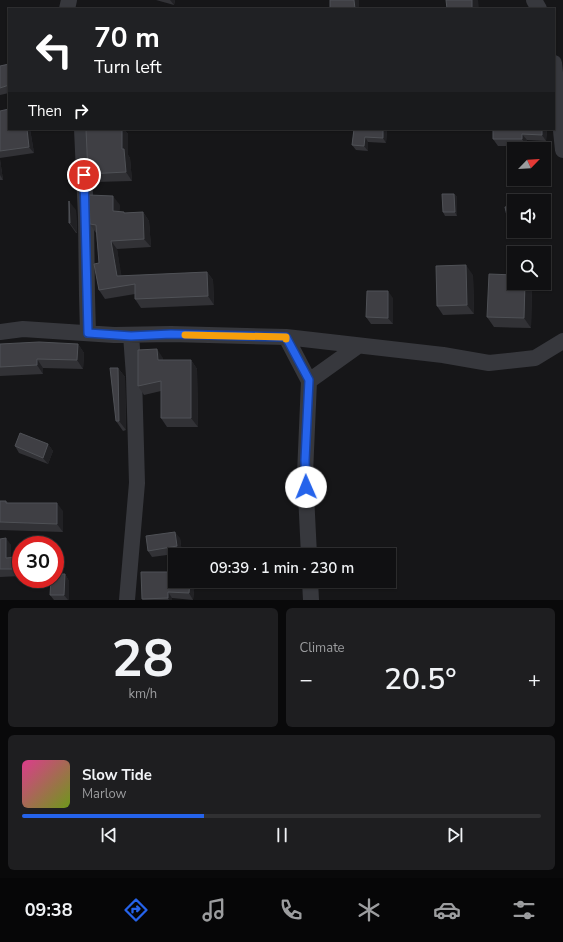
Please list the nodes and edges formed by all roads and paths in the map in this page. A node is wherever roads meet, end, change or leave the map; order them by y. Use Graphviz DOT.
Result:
graph roads {
  1 [pos="555,73"];
  2 [pos="82,130"];
  3 [pos="563,150"];
  4 [pos="0,332"];
  5 [pos="88,333"];
  6 [pos="131,336"];
  7 [pos="286,337"];
  8 [pos="563,340"];
  9 [pos="358,346"];
  10 [pos="309,380"];
  11 [pos="309,548"];
  12 [pos="310,588"];
  13 [pos="127,600"];
  14 [pos="311,600"];
  1 -- 3 [label="street"];
  2 -- 5 [label="street"];
  4 -- 5 [label="street"];
  5 -- 6 [label="street"];
  6 -- 7 [label="street"];
  6 -- 13 [label="street"];
  7 -- 9 [label="street"];
  7 -- 10 [label="street"];
  8 -- 9 [label="street"];
  9 -- 10 [label="street"];
  10 -- 11 [label="street"];
  12 -- 14 [label="street"];
}
